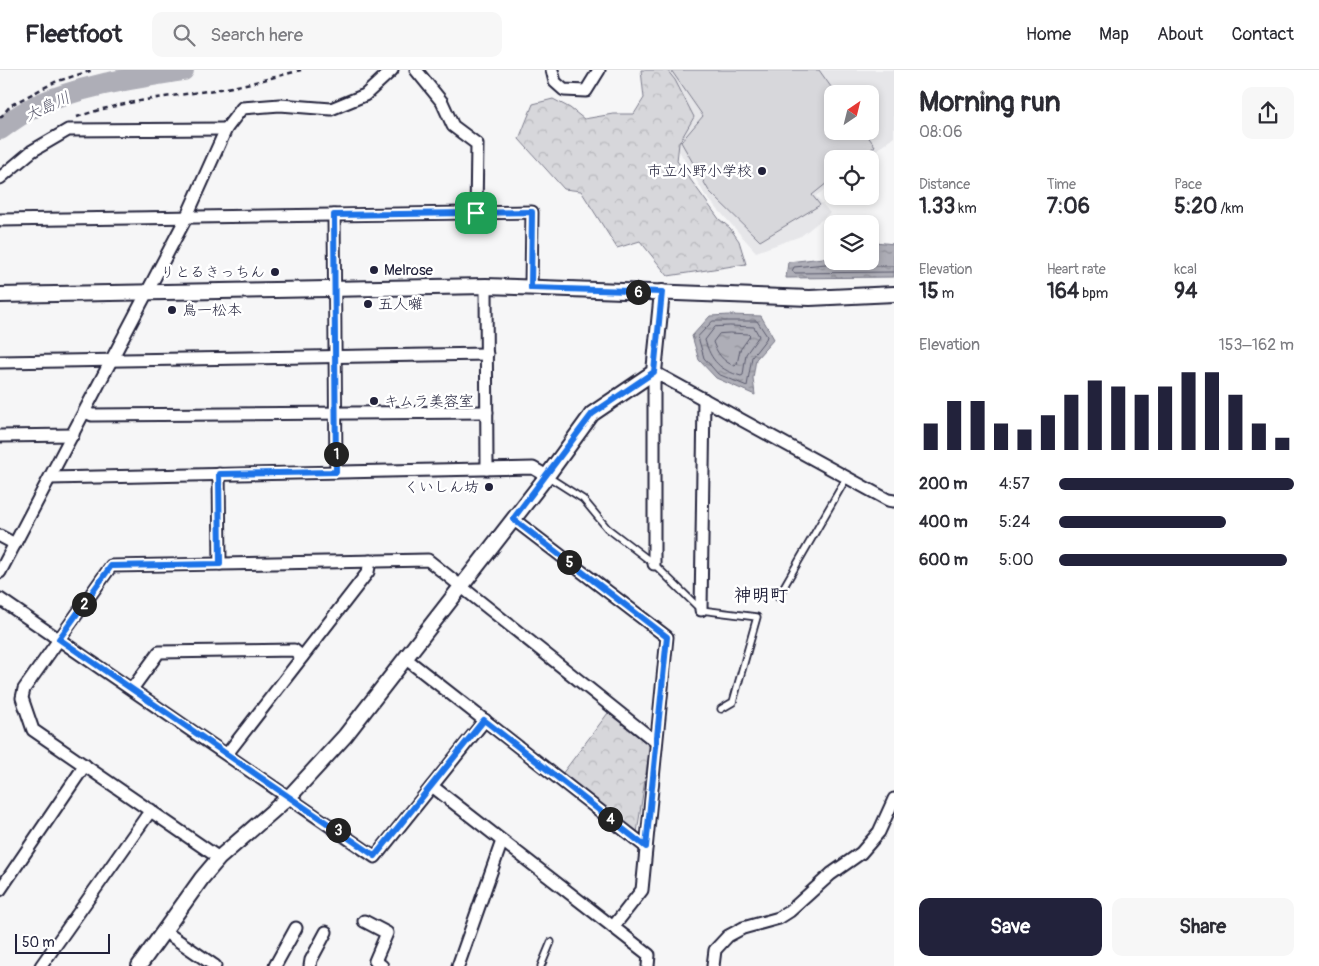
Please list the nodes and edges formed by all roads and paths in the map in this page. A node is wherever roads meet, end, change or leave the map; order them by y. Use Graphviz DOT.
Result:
graph roads {
  1 [pos="93,70"];
  2 [pos="301,70"];
  3 [pos="392,70"];
  4 [pos="416,70"];
  5 [pos="552,70"];
  6 [pos="599,70"];
  7 [pos="0,118"];
  8 [pos="74,118"];
  9 [pos="226,129"];
  10 [pos="0,178"];
  11 [pos="476,213"];
  12 [pos="334,215"];
  13 [pos="186,218"];
  14 [pos="0,220"];
  15 [pos="486,286"];
  16 [pos="531,288"];
  17 [pos="334,289"];
  18 [pos="146,292"];
  19 [pos="662,292"];
  20 [pos="894,294"];
  21 [pos="0,295"];
  22 [pos="487,354"];
  23 [pos="335,356"];
  24 [pos="112,360"];
  25 [pos="0,362"];
  26 [pos="654,372"];
  27 [pos="704,399"];
  28 [pos="85,412"];
  29 [pos="487,412"];
  30 [pos="336,413"];
  31 [pos="72,435"];
  32 [pos="0,436"];
  33 [pos="487,469"];
  34 [pos="336,472"];
  35 [pos="219,474"];
  36 [pos="547,476"];
  37 [pos="847,477"];
  38 [pos="50,478"];
  39 [pos="894,501"];
  40 [pos="513,519"];
  41 [pos="0,536"];
  42 [pos="15,544"];
  43 [pos="370,561"];
  44 [pos="220,564"];
  45 [pos="654,564"];
  46 [pos="0,572"];
  47 [pos="460,586"];
  48 [pos="778,598"];
  49 [pos="0,599"];
  50 [pos="701,610"];
  51 [pos="59,639"];
  52 [pos="302,656"];
  53 [pos="405,658"];
  54 [pos="132,689"];
  55 [pos="721,709"];
  56 [pos="484,720"];
  57 [pos="656,742"];
  58 [pos="227,754"];
  59 [pos="85,765"];
  60 [pos="432,786"];
  61 [pos="290,796"];
  62 [pos="894,799"];
  63 [pos="151,810"];
  64 [pos="502,841"];
  65 [pos="646,847"];
  66 [pos="219,858"];
  67 [pos="0,890"];
  68 [pos="364,920"];
  69 [pos="613,927"];
  70 [pos="296,928"];
  71 [pos="164,931"];
  72 [pos="326,932"];
  73 [pos="551,942"];
  74 [pos="41,966"];
  75 [pos="139,966"];
  76 [pos="215,966"];
  77 [pos="275,966"];
  78 [pos="310,966"];
  79 [pos="382,966"];
  80 [pos="458,966"];
  81 [pos="541,966"];
  82 [pos="648,966"];
  83 [pos="712,966"];
  1 -- 7 [label="path"];
  2 -- 8 [label="path"];
  3 -- 9 [label="street"];
  4 -- 11 [label="street"];
  5 -- 6 [label="street"];
  9 -- 10 [label="street"];
  9 -- 13 [label="street"];
  11 -- 12 [label="street"];
  11 -- 16 [label="street"];
  12 -- 13 [label="street"];
  12 -- 17 [label="street"];
  13 -- 14 [label="street"];
  13 -- 18 [label="street"];
  15 -- 16 [label="street"];
  15 -- 17 [label="street"];
  15 -- 22 [label="street"];
  16 -- 19 [label="street"];
  17 -- 18 [label="street"];
  17 -- 23 [label="street"];
  18 -- 21 [label="street"];
  18 -- 24 [label="street"];
  19 -- 20 [label="street"];
  19 -- 26 [label="street"];
  22 -- 23 [label="street"];
  22 -- 29 [label="street"];
  23 -- 24 [label="street"];
  23 -- 30 [label="street"];
  24 -- 25 [label="street"];
  24 -- 28 [label="street"];
  26 -- 27 [label="street"];
  26 -- 36 [label="street"];
  26 -- 45 [label="street"];
  27 -- 37 [label="street"];
  27 -- 50 [label="street"];
  28 -- 30 [label="street"];
  28 -- 31 [label="street"];
  29 -- 30 [label="street"];
  29 -- 33 [label="street"];
  30 -- 34 [label="street"];
  31 -- 32 [label="street"];
  31 -- 38 [label="street"];
  33 -- 34 [label="street"];
  33 -- 36 [label="street"];
  34 -- 35 [label="street"];
  35 -- 38 [label="street"];
  35 -- 44 [label="street"];
  36 -- 40 [label="street"];
  36 -- 45 [label="lane"];
  37 -- 39 [label="street"];
  37 -- 48 [label="lane"];
  38 -- 42 [label="street"];
  40 -- 47 [label="street"];
  40 -- 57 [label="street"];
  41 -- 42 [label="street"];
  42 -- 46 [label="street"];
  43 -- 44 [label="street"];
  43 -- 47 [label="street"];
  43 -- 52 [label="street"];
  44 -- 51 [label="street"];
  45 -- 50 [label="lane"];
  47 -- 53 [label="street"];
  47 -- 57 [label="street"];
  49 -- 51 [label="street"];
  50 -- 55 [label="lane"];
  51 -- 54 [label="street"];
  51 -- 59 [label="street"];
  52 -- 54 [label="street"];
  52 -- 58 [label="street"];
  53 -- 56 [label="street"];
  53 -- 61 [label="street"];
  54 -- 58 [label="street"];
  56 -- 60 [label="street"];
  56 -- 65 [label="street"];
  57 -- 65 [label="street"];
  58 -- 61 [label="street"];
  59 -- 63 [label="street"];
  59 -- 67 [label="street"];
  60 -- 61 [label="street"];
  60 -- 64 [label="street"];
  61 -- 66 [label="street"];
  62 -- 83 [label="street"];
  63 -- 66 [label="street"];
  63 -- 74 [label="street"];
  64 -- 69 [label="street"];
  64 -- 80 [label="street"];
  65 -- 69 [label="street"];
  66 -- 71 [label="street"];
  68 -- 79 [label="street"];
  69 -- 82 [label="street"];
  70 -- 77 [label="street"];
  71 -- 75 [label="street"];
  71 -- 76 [label="street"];
  72 -- 78 [label="street"];
  73 -- 81 [label="lane"];
}
